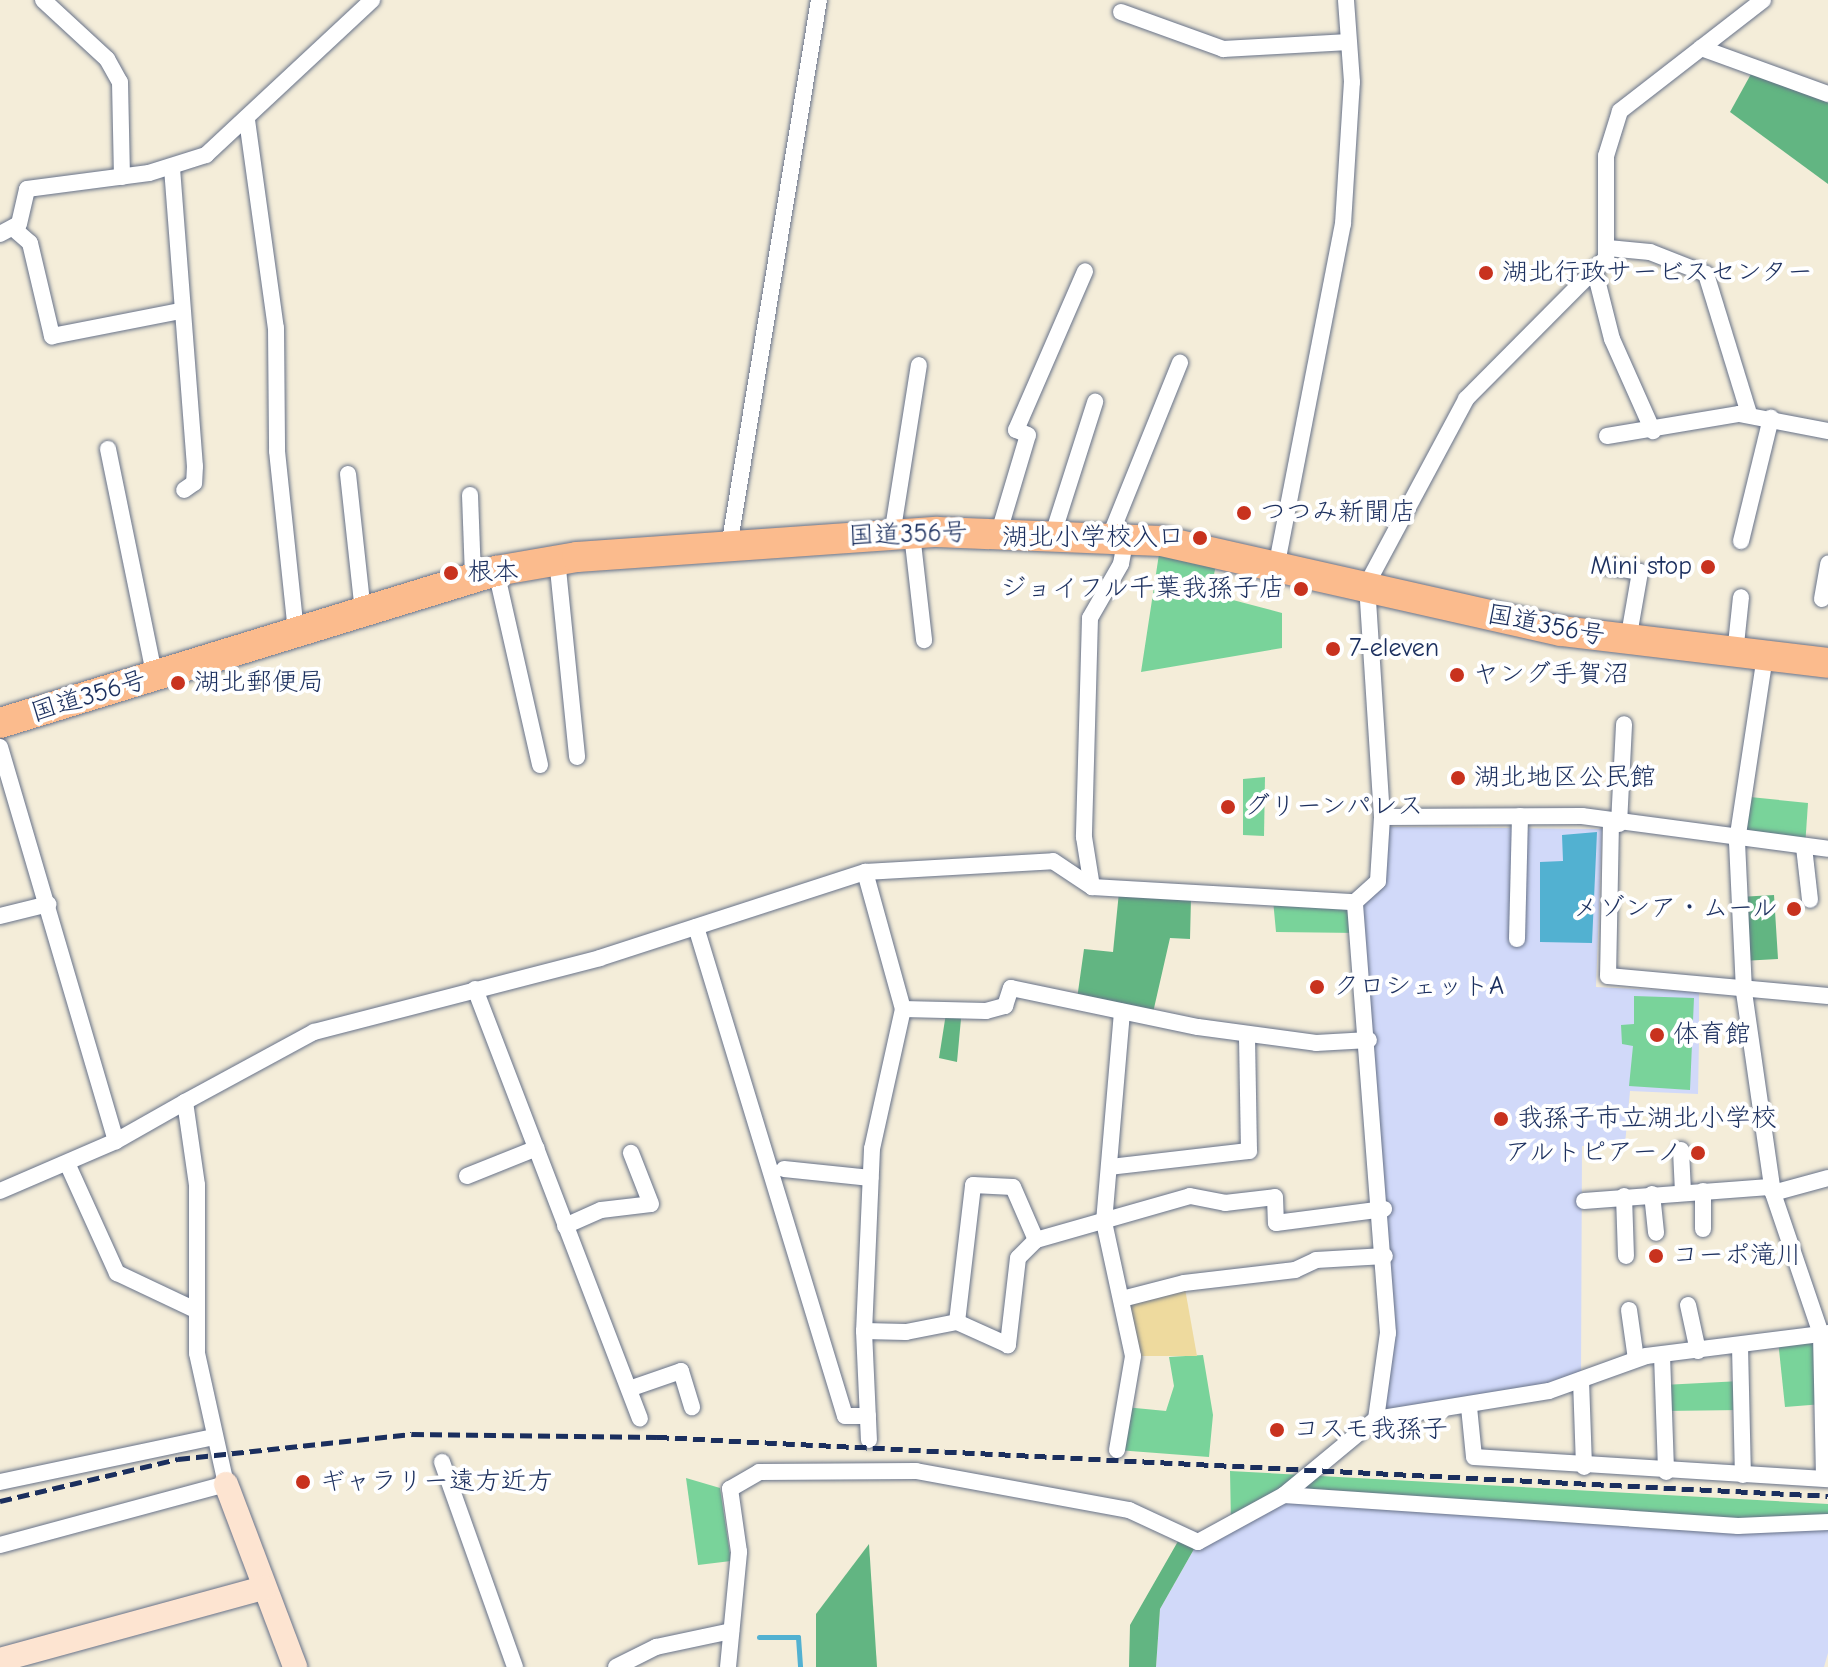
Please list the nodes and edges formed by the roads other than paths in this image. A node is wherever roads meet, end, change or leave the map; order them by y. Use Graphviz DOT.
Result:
graph roads {
  1 [pos="43,0"];
  2 [pos="372,0"];
  3 [pos="819,0"];
  4 [pos="1346,0"];
  5 [pos="1763,0"];
  6 [pos="1121,12"];
  7 [pos="1349,42"];
  8 [pos="1701,48"];
  9 [pos="1828,94"];
  10 [pos="247,120"];
  11 [pos="172,168"];
  12 [pos="122,177"];
  13 [pos="7,231"];
  14 [pos="1608,248"];
  15 [pos="1085,271"];
  16 [pos="1595,272"];
  17 [pos="181,311"];
  18 [pos="1180,363"];
  19 [pos="919,365"];
  20 [pos="1095,402"];
  21 [pos="1749,414"];
  22 [pos="1771,418"];
  23 [pos="1653,431"];
  24 [pos="1828,431"];
  25 [pos="1607,436"];
  26 [pos="108,449"];
  27 [pos="348,474"];
  28 [pos="184,490"];
  29 [pos="470,495"];
  30 [pos="999,532"];
  31 [pos="902,534"];
  32 [pos="1053,534"];
  33 [pos="1118,537"];
  34 [pos="1741,541"];
  35 [pos="729,547"];
  36 [pos="557,559"];
  37 [pos="1277,563"];
  38 [pos="1603,566"];
  39 [pos="1822,568"];
  40 [pos="485,574"];
  41 [pos="1367,584"];
  42 [pos="1741,597"];
  43 [pos="1822,599"];
  44 [pos="363,611"];
  45 [pos="296,632"];
  46 [pos="924,640"];
  47 [pos="1628,641"];
  48 [pos="1750,655"];
  49 [pos="1828,663"];
  50 [pos="155,677"];
  51 [pos="0,723"];
  52 [pos="1624,724"];
  53 [pos="0,747"];
  54 [pos="577,757"];
  55 [pos="540,765"];
  56 [pos="1520,816"];
  57 [pos="1382,817"];
  58 [pos="1615,823"];
  59 [pos="1737,842"];
  60 [pos="1804,847"];
  61 [pos="1828,849"];
  62 [pos="865,872"];
  63 [pos="1092,887"];
  64 [pos="1810,900"];
  65 [pos="1355,902"];
  66 [pos="49,904"];
  67 [pos="0,916"];
  68 [pos="696,927"];
  69 [pos="1517,939"];
  70 [pos="475,989"];
  71 [pos="1744,992"];
  72 [pos="1828,996"];
  73 [pos="903,1009"];
  74 [pos="1122,1012"];
  75 [pos="1247,1034"];
  76 [pos="1369,1040"];
  77 [pos="185,1102"];
  78 [pos="116,1141"];
  79 [pos="537,1148"];
  80 [pos="1681,1150"];
  81 [pos="631,1153"];
  82 [pos="67,1163"];
  83 [pos="1110,1167"];
  84 [pos="784,1169"];
  85 [pos="467,1176"];
  86 [pos="871,1178"];
  87 [pos="1828,1178"];
  88 [pos="1773,1190"];
  89 [pos="0,1191"];
  90 [pos="1703,1191"];
  91 [pos="1683,1193"];
  92 [pos="1652,1194"];
  93 [pos="1624,1196"];
  94 [pos="1584,1201"];
  95 [pos="1384,1209"];
  96 [pos="1104,1215"];
  97 [pos="565,1226"];
  98 [pos="1703,1229"];
  99 [pos="1656,1233"];
  100 [pos="1036,1240"];
  101 [pos="1385,1256"];
  102 [pos="1626,1256"];
  103 [pos="1122,1299"];
  104 [pos="1688,1305"];
  105 [pos="193,1309"];
  106 [pos="1629,1310"];
  107 [pos="957,1322"];
  108 [pos="864,1331"];
  109 [pos="1824,1333"];
  110 [pos="1740,1346"];
  111 [pos="1698,1351"];
  112 [pos="1662,1355"];
  113 [pos="1636,1359"];
  114 [pos="1581,1380"];
  115 [pos="629,1389"];
  116 [pos="1826,1404"];
  117 [pos="692,1407"];
  118 [pos="1469,1407"];
  119 [pos="868,1416"];
  120 [pos="640,1418"];
  121 [pos="1376,1419"];
  122 [pos="214,1437"];
  123 [pos="869,1440"];
  124 [pos="1117,1450"];
  125 [pos="442,1462"];
  126 [pos="1584,1467"];
  127 [pos="1666,1472"];
  128 [pos="1743,1475"];
  129 [pos="1826,1478"];
  130 [pos="0,1482"];
  131 [pos="226,1484"];
  132 [pos="1284,1495"];
  133 [pos="1828,1522"];
  134 [pos="0,1545"];
  135 [pos="264,1588"];
  136 [pos="731,1631"];
  137 [pos="0,1660"];
  138 [pos="295,1667"];
  139 [pos="515,1667"];
  140 [pos="616,1667"];
  141 [pos="728,1667"];
  1 -- 12 [label="street"];
  2 -- 10 [label="street"];
  3 -- 35 [label="street"];
  4 -- 7 [label="street"];
  5 -- 8 [label="street"];
  6 -- 7 [label="street"];
  7 -- 37 [label="street"];
  8 -- 9 [label="street"];
  8 -- 14 [label="street"];
  10 -- 11 [label="street"];
  10 -- 45 [label="street"];
  11 -- 12 [label="street"];
  11 -- 17 [label="street"];
  12 -- 13 [label="street"];
  13 -- 17 [label="street"];
  14 -- 16 [label="street"];
  14 -- 21 [label="street"];
  15 -- 30 [label="street"];
  16 -- 23 [label="street"];
  16 -- 41 [label="street"];
  17 -- 28 [label="street"];
  18 -- 33 [label="street"];
  19 -- 31 [label="street"];
  20 -- 32 [label="street"];
  21 -- 22 [label="street"];
  21 -- 23 [label="street"];
  22 -- 24 [label="street"];
  22 -- 34 [label="street"];
  23 -- 25 [label="street"];
  26 -- 50 [label="street"];
  27 -- 44 [label="street"];
  29 -- 40 [label="street"];
  30 -- 31 [label="highway, 国道356号"];
  30 -- 32 [label="highway, 国道356号"];
  31 -- 35 [label="highway, 国道356号"];
  31 -- 46 [label="street"];
  32 -- 33 [label="highway, 国道356号"];
  33 -- 37 [label="highway, 国道356号"];
  33 -- 63 [label="street"];
  35 -- 36 [label="highway, 国道356号"];
  36 -- 40 [label="highway, 国道356号"];
  36 -- 54 [label="street"];
  37 -- 41 [label="highway, 国道356号"];
  38 -- 47 [label="street"];
  39 -- 43 [label="street"];
  40 -- 44 [label="highway, 国道356号"];
  40 -- 55 [label="street"];
  41 -- 47 [label="highway, 国道356号"];
  41 -- 57 [label="street"];
  42 -- 48 [label="street"];
  44 -- 45 [label="highway, 国道356号"];
  45 -- 50 [label="highway, 国道356号"];
  47 -- 48 [label="highway, 国道356号"];
  48 -- 49 [label="highway, 国道356号"];
  48 -- 59 [label="street"];
  50 -- 51 [label="highway, 国道356号"];
  52 -- 58 [label="street"];
  53 -- 66 [label="street"];
  56 -- 57 [label="street"];
  56 -- 58 [label="street"];
  56 -- 69 [label="street"];
  57 -- 65 [label="street"];
  58 -- 59 [label="street"];
  58 -- 71 [label="street"];
  59 -- 60 [label="street"];
  59 -- 71 [label="street"];
  60 -- 61 [label="street"];
  60 -- 64 [label="street"];
  62 -- 63 [label="street"];
  62 -- 68 [label="street"];
  62 -- 73 [label="street"];
  63 -- 65 [label="street"];
  65 -- 76 [label="street"];
  66 -- 67 [label="street"];
  66 -- 78 [label="street"];
  68 -- 70 [label="street"];
  68 -- 119 [label="street"];
  70 -- 77 [label="street"];
  70 -- 79 [label="street"];
  71 -- 72 [label="street"];
  71 -- 88 [label="street"];
  73 -- 74 [label="street"];
  73 -- 86 [label="street"];
  74 -- 75 [label="street"];
  74 -- 83 [label="street"];
  75 -- 76 [label="street"];
  75 -- 83 [label="street"];
  76 -- 95 [label="street"];
  77 -- 78 [label="street"];
  77 -- 105 [label="street"];
  78 -- 82 [label="street"];
  79 -- 85 [label="street"];
  79 -- 97 [label="street"];
  80 -- 91 [label="street"];
  81 -- 97 [label="street"];
  82 -- 89 [label="street"];
  82 -- 105 [label="street"];
  83 -- 96 [label="street"];
  84 -- 86 [label="street"];
  86 -- 108 [label="street"];
  87 -- 88 [label="street"];
  88 -- 90 [label="street"];
  88 -- 109 [label="street"];
  90 -- 91 [label="street"];
  90 -- 98 [label="street"];
  91 -- 92 [label="street"];
  92 -- 93 [label="street"];
  92 -- 99 [label="street"];
  93 -- 94 [label="street"];
  93 -- 102 [label="street"];
  95 -- 96 [label="street"];
  95 -- 101 [label="street"];
  96 -- 100 [label="street"];
  96 -- 103 [label="street"];
  97 -- 115 [label="street"];
  100 -- 107 [label="street"];
  100 -- 107 [label="street"];
  101 -- 103 [label="street"];
  101 -- 121 [label="street"];
  103 -- 124 [label="street"];
  104 -- 111 [label="street"];
  105 -- 122 [label="street"];
  106 -- 113 [label="street"];
  107 -- 108 [label="street"];
  108 -- 119 [label="street"];
  109 -- 110 [label="street"];
  109 -- 116 [label="street"];
  110 -- 111 [label="street"];
  110 -- 128 [label="street"];
  111 -- 112 [label="street"];
  112 -- 113 [label="street"];
  112 -- 127 [label="street"];
  113 -- 114 [label="street"];
  114 -- 118 [label="street"];
  114 -- 126 [label="street"];
  115 -- 117 [label="street"];
  115 -- 120 [label="street"];
  116 -- 129 [label="street"];
  118 -- 121 [label="street"];
  118 -- 126 [label="street"];
  119 -- 123 [label="street"];
  121 -- 132 [label="street"];
  122 -- 130 [label="street"];
  122 -- 131 [label="street"];
  125 -- 139 [label="street"];
  126 -- 127 [label="street"];
  127 -- 128 [label="street"];
  128 -- 129 [label="street"];
  131 -- 134 [label="street"];
  131 -- 135 [label="street"];
  132 -- 133 [label="street"];
  132 -- 136 [label="street"];
  135 -- 137 [label="street"];
  135 -- 138 [label="street"];
  136 -- 140 [label="street"];
  136 -- 141 [label="street"];
}
